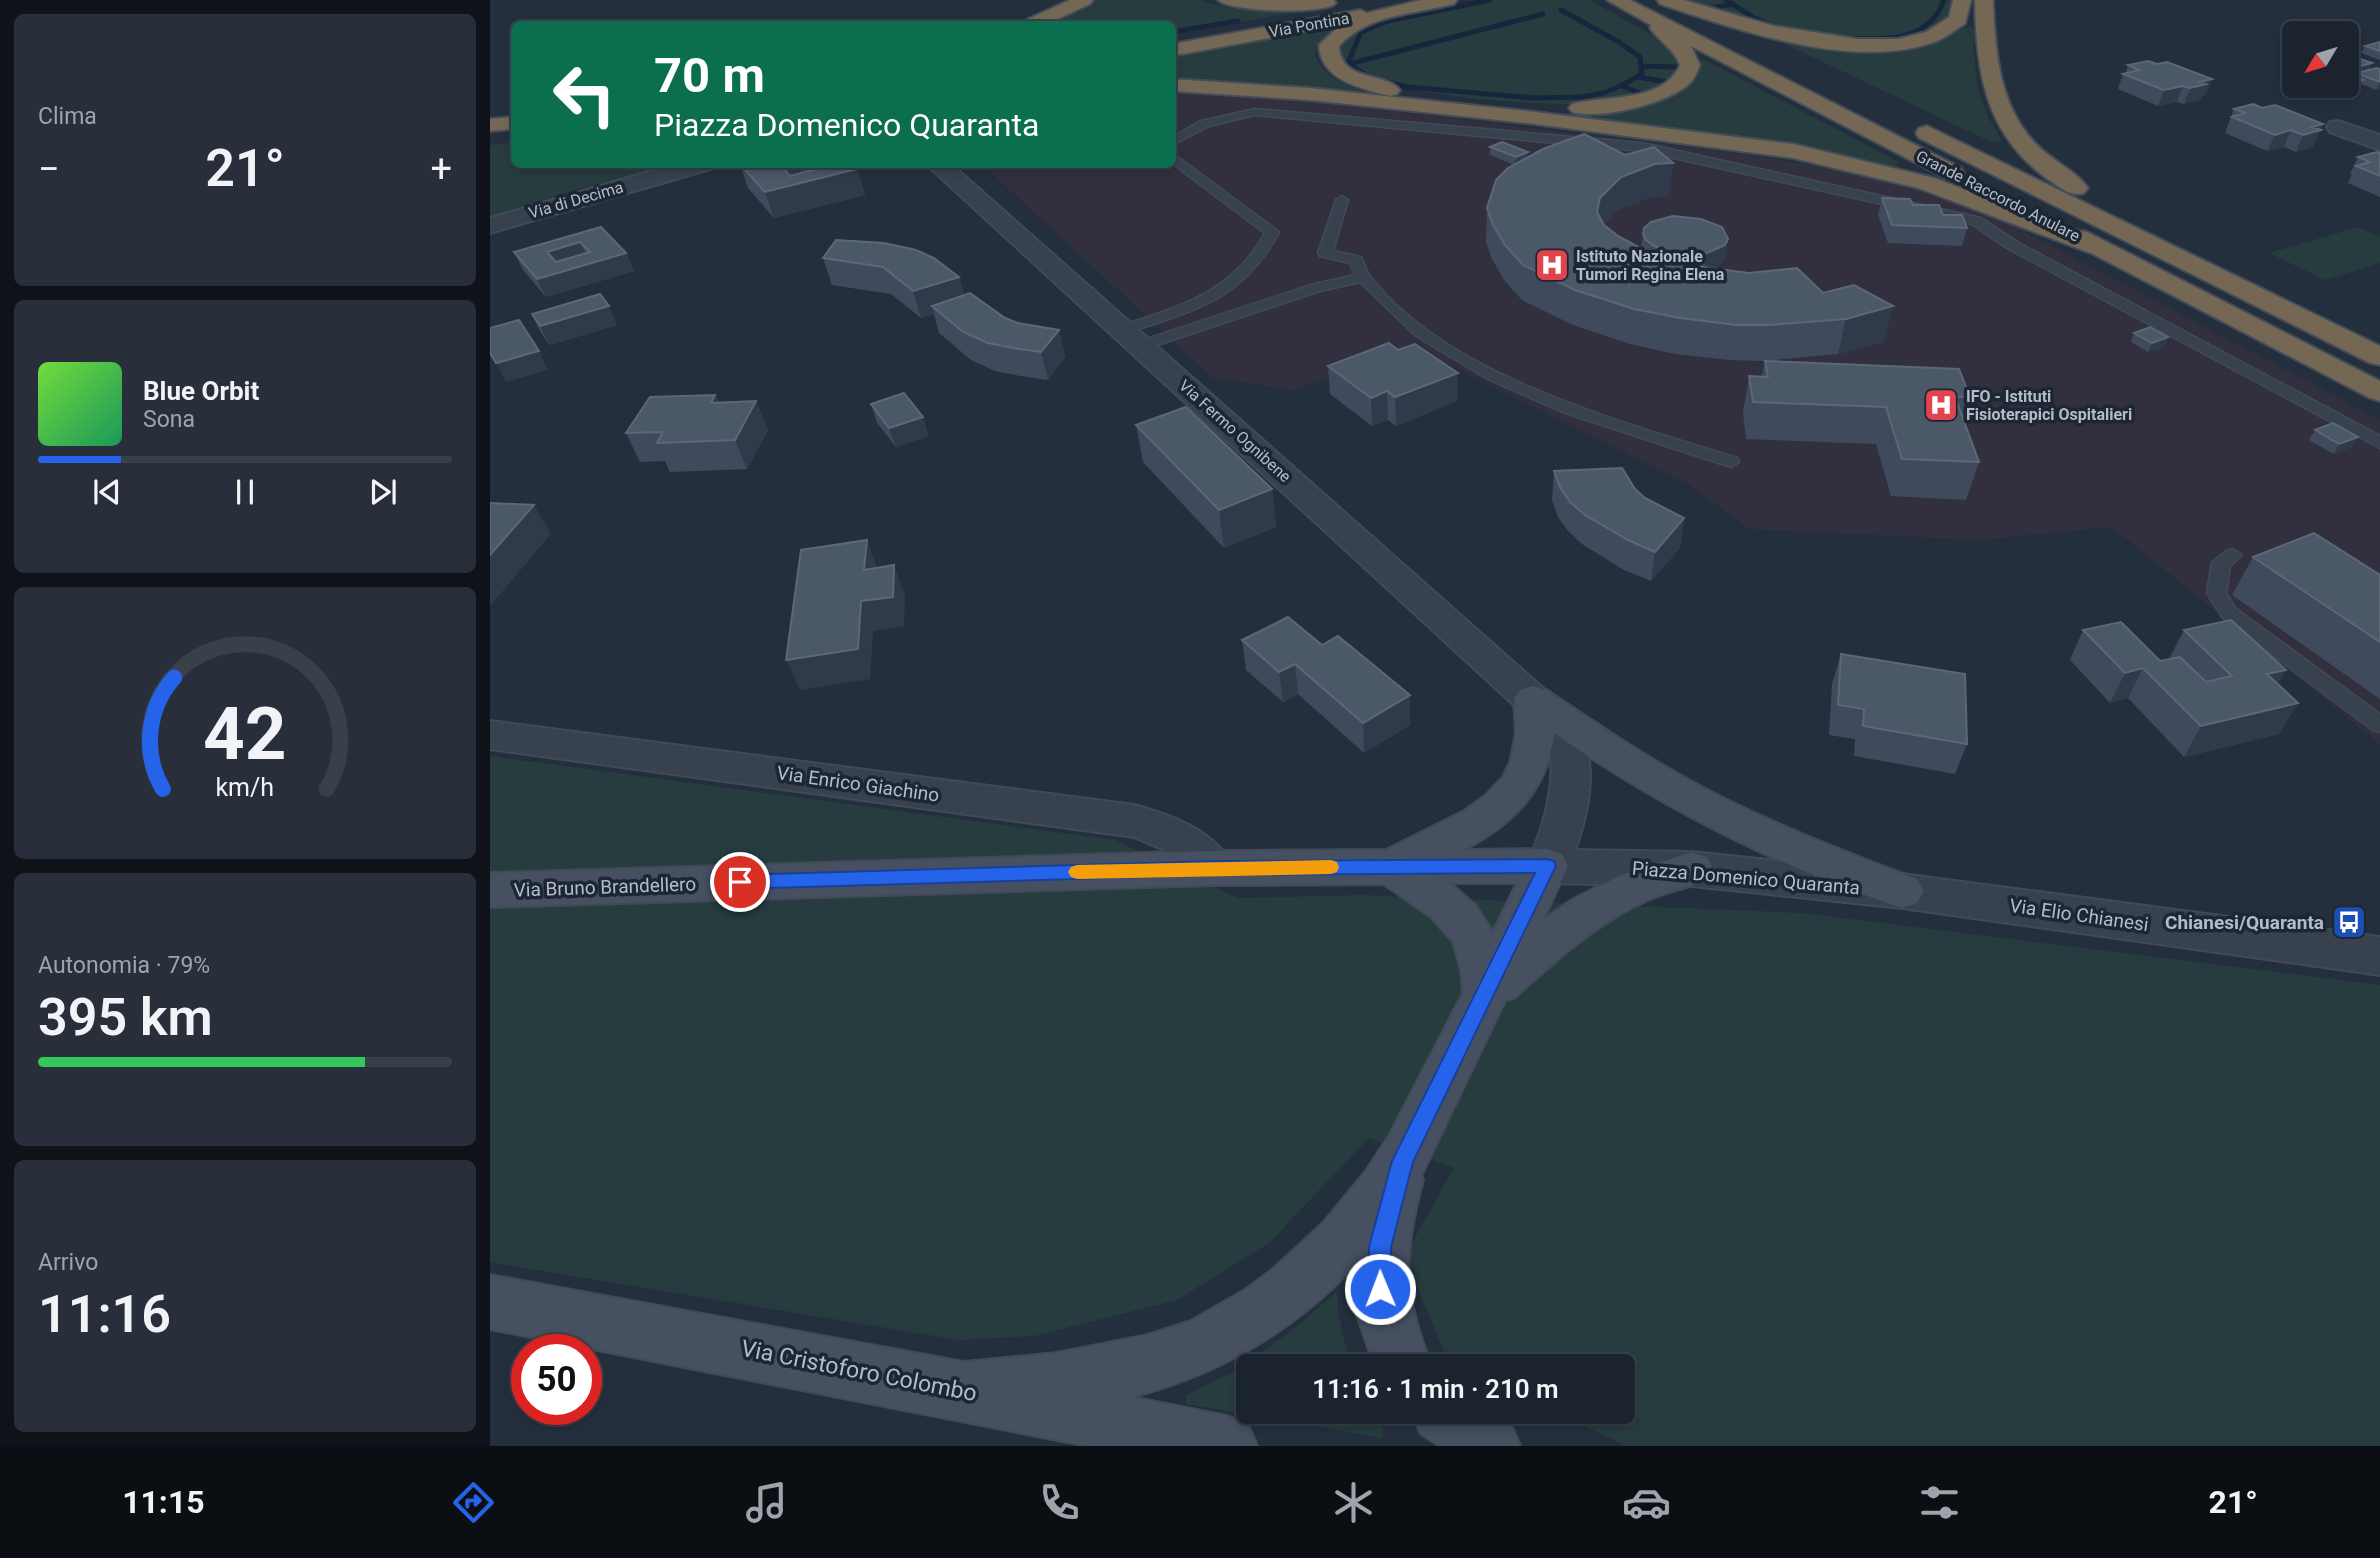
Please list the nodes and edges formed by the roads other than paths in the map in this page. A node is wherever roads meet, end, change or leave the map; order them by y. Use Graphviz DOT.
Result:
graph roads {
  1 [pos="1084,0"];
  2 [pos="1227,0"];
  3 [pos="1353,0"];
  4 [pos="1391,0"];
  5 [pos="1447,0"];
  6 [pos="1659,0"];
  7 [pos="1666,0"];
  8 [pos="1962,0"];
  9 [pos="1984,0"];
  10 [pos="1620,3"];
  11 [pos="1039,21"];
  12 [pos="1176,38"];
  13 [pos="1176,49"];
  14 [pos="1818,79"];
  15 [pos="1176,85"];
  16 [pos="1904,121"];
  17 [pos="511,123"];
  18 [pos="490,125"];
  19 [pos="2361,127"];
  20 [pos="511,133"];
  21 [pos="490,135"];
  22 [pos="1176,140"];
  23 [pos="2380,144"];
  24 [pos="1176,160"];
  25 [pos="688,168"];
  26 [pos="942,168"];
  27 [pos="1342,200"];
  28 [pos="490,226"];
  29 [pos="2012,245"];
  30 [pos="2101,249"];
  31 [pos="1363,277"];
  32 [pos="1153,301"];
  33 [pos="2300,317"];
  34 [pos="1138,332"];
  35 [pos="2380,357"];
  36 [pos="2380,392"];
  37 [pos="2380,443"];
  38 [pos="2380,459"];
  39 [pos="1731,462"];
  40 [pos="2234,555"];
  41 [pos="1533,699"];
  42 [pos="2380,725"];
  43 [pos="490,734"];
  44 [pos="1547,866"];
  45 [pos="1392,867"];
  46 [pos="1213,868"];
  47 [pos="1692,869"];
  48 [pos="490,890"];
  49 [pos="1902,891"];
  50 [pos="2380,956"];
  51 [pos="1486,995"];
  52 [pos="1402,1161"];
  53 [pos="490,1302"];
  54 [pos="1399,1354"];
  55 [pos="964,1391"];
  56 [pos="1458,1424"];
  57 [pos="1227,1446"];
  58 [pos="1490,1446"];
  1 -- 11 [label="highway"];
  2 -- 3 [label="highway"];
  4 -- 12 [label="highway, Via Pontina"];
  5 -- 10 [label="highway"];
  5 -- 13 [label="highway, Via Pontina"];
  6 -- 14 [label="highway"];
  7 -- 8 [label="highway"];
  9 -- 33 [label="highway"];
  10 -- 30 [label="highway, Grande Raccordo Anulare"];
  15 -- 30 [label="highway"];
  16 -- 33 [label="highway, Grande Raccordo Anulare"];
  17 -- 18 [label="highway"];
  19 -- 23 [label="street"];
  20 -- 21 [label="highway"];
  22 -- 29 [label="lane"];
  24 -- 34 [label="lane"];
  25 -- 28 [label="street, Via di Decima"];
  26 -- 34 [label="street, Via Fermo Ognibene"];
  27 -- 31 [label="lane"];
  29 -- 37 [label="lane"];
  29 -- 38 [label="lane"];
  30 -- 36 [label="highway, Grande Raccordo Anulare"];
  31 -- 34 [label="lane"];
  31 -- 39 [label="lane"];
  32 -- 34 [label="lane"];
  33 -- 35 [label="highway, Grande Raccordo Anulare"];
  34 -- 41 [label="street, Via Fermo Ognibene"];
  40 -- 42 [label="lane"];
  41 -- 44 [label="street"];
  41 -- 45 [label="main road"];
  41 -- 49 [label="main road"];
  43 -- 46 [label="street, Via Enrico Giachino"];
  44 -- 45 [label="main road, Piazza Domenico Quaranta"];
  44 -- 47 [label="street, Piazza Domenico Quaranta"];
  44 -- 51 [label="main road"];
  45 -- 46 [label="main road, Via Bruno Brandellero"];
  45 -- 51 [label="main road"];
  46 -- 48 [label="main road, Via Bruno Brandellero"];
  47 -- 49 [label="street, Piazza Domenico Quaranta"];
  47 -- 51 [label="main road"];
  49 -- 50 [label="street, Via Elio Chianesi"];
  51 -- 52 [label="main road"];
  52 -- 54 [label="main road"];
  52 -- 55 [label="main road"];
  53 -- 55 [label="main road, Via Cristoforo Colombo"];
  55 -- 57 [label="main road, Via Cristoforo Colombo"];
  56 -- 58 [label="main road"];
}
